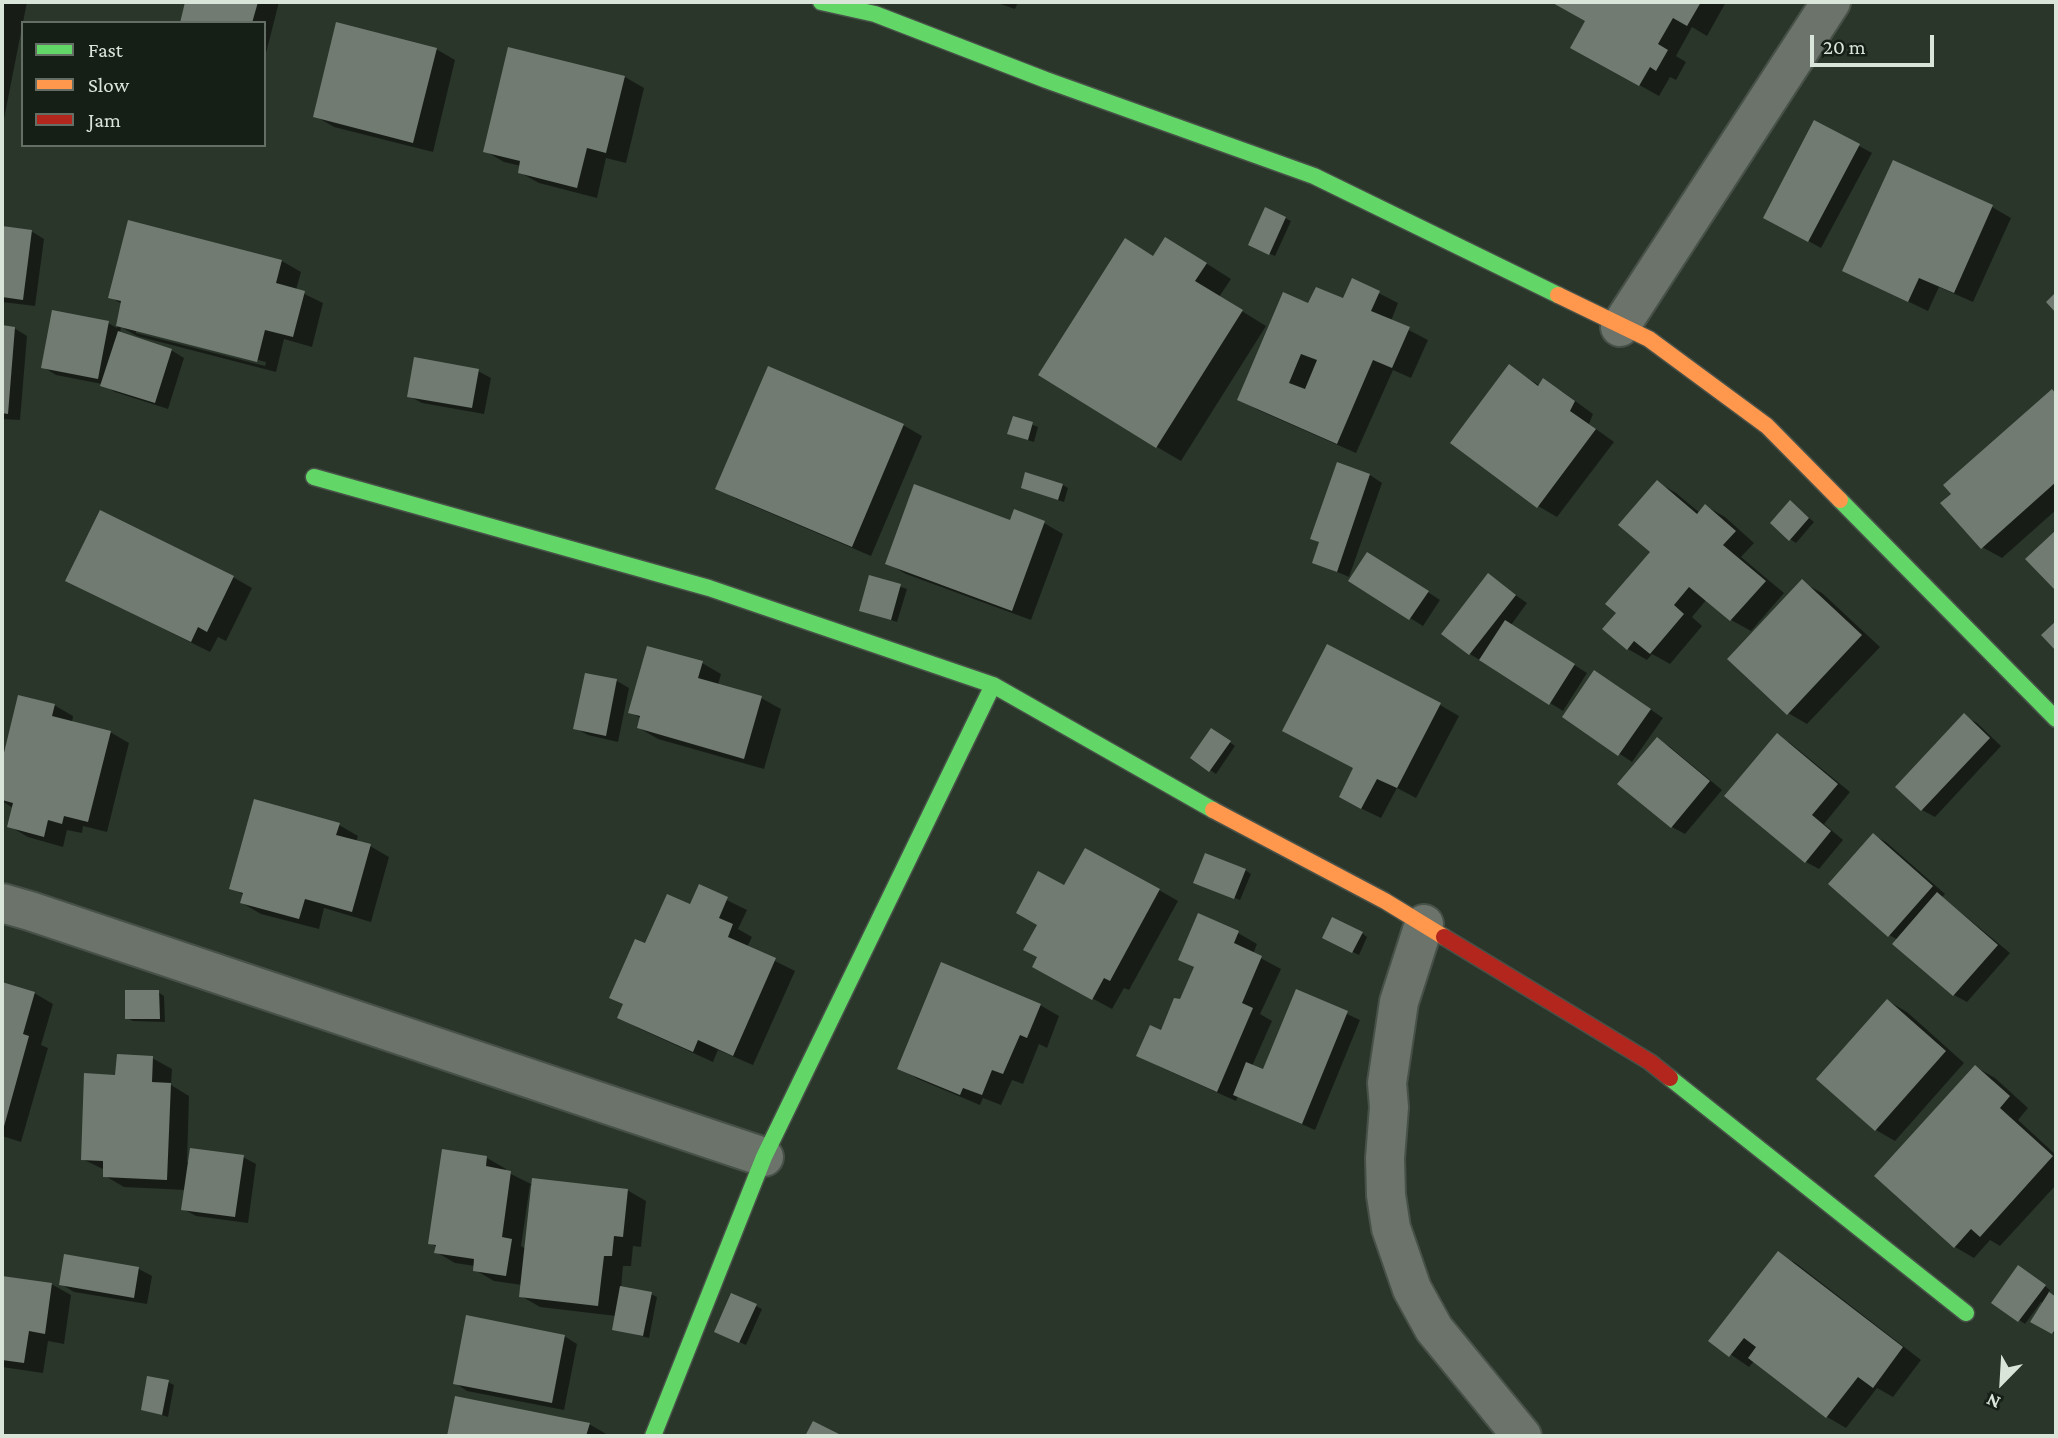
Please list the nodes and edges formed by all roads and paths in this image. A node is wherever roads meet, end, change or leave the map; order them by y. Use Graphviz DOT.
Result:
graph roads {
  1 [pos="821,2"];
  2 [pos="1831,2"];
  3 [pos="1620,327"];
  4 [pos="314,477"];
  5 [pos="993,685"];
  6 [pos="2056,719"];
  7 [pos="2,903"];
  8 [pos="1423,924"];
  9 [pos="764,1157"];
  10 [pos="1966,1313"];
  11 [pos="653,1436"];
  12 [pos="1522,1436"];
  1 -- 3 [label="street"];
  2 -- 3 [label="street"];
  3 -- 6 [label="street"];
  4 -- 5 [label="street"];
  5 -- 8 [label="street"];
  5 -- 9 [label="street"];
  7 -- 9 [label="street"];
  8 -- 10 [label="street"];
  8 -- 12 [label="street"];
  9 -- 11 [label="street"];
}
